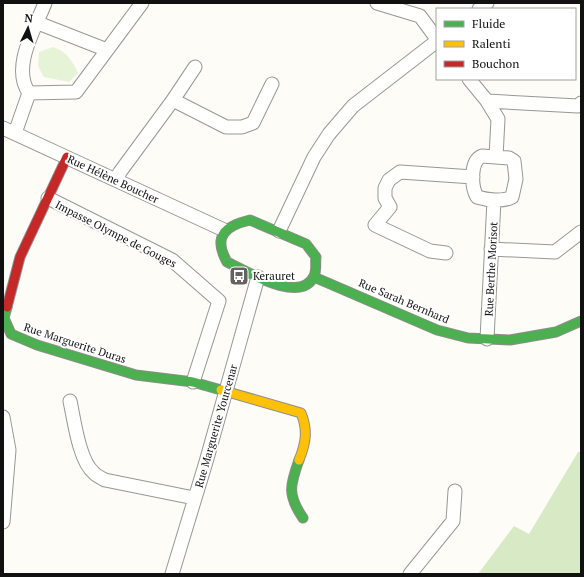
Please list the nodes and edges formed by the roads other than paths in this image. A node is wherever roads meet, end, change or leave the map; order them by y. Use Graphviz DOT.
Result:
graph roads {
  1 [pos="45,3"];
  2 [pos="142,3"];
  3 [pos="377,3"];
  4 [pos="38,22"];
  5 [pos="436,39"];
  6 [pos="436,41"];
  7 [pos="107,50"];
  8 [pos="195,67"];
  9 [pos="470,80"];
  10 [pos="272,84"];
  11 [pos="29,93"];
  12 [pos="173,100"];
  13 [pos="487,101"];
  14 [pos="581,103"];
  15 [pos="9,130"];
  16 [pos="67,157"];
  17 [pos="496,157"];
  18 [pos="473,177"];
  19 [pos="116,180"];
  20 [pos="48,198"];
  21 [pos="494,200"];
  22 [pos="224,230"];
  23 [pos="279,231"];
  24 [pos="581,232"];
  25 [pos="492,249"];
  26 [pos="446,253"];
  27 [pos="314,276"];
  28 [pos="258,277"];
  29 [pos="581,321"];
  30 [pos="487,339"];
  31 [pos="193,382"];
  32 [pos="225,392"];
  33 [pos="70,401"];
  34 [pos="3,417"];
  35 [pos="455,491"];
  36 [pos="194,498"];
  37 [pos="303,518"];
  38 [pos="3,522"];
  39 [pos="172,574"];
  40 [pos="410,574"];
  1 -- 4 [label="street"];
  2 -- 7 [label="street"];
  3 -- 5 [label="street"];
  4 -- 7 [label="street"];
  4 -- 11 [label="street"];
  6 -- 23 [label="street"];
  7 -- 11 [label="street"];
  8 -- 12 [label="street"];
  9 -- 13 [label="street"];
  10 -- 12 [label="street"];
  11 -- 15 [label="street"];
  12 -- 19 [label="street"];
  13 -- 14 [label="street"];
  13 -- 17 [label="street"];
  15 -- 16 [label="street, Rue Hélène Boucher"];
  16 -- 19 [label="street, Rue Hélène Boucher"];
  16 -- 20 [label="street, Rue Marguerite Duras"];
  17 -- 18 [label="street"];
  17 -- 21 [label="street"];
  18 -- 21 [label="street"];
  18 -- 26 [label="street"];
  19 -- 22 [label="street, Rue Hélène Boucher"];
  20 -- 31 [label="street, Impasse Olympe de Gouges"];
  20 -- 31 [label="street, Rue Marguerite Duras"];
  21 -- 25 [label="street, Rue Berthe Morisot"];
  22 -- 23 [label="street"];
  22 -- 28 [label="street"];
  23 -- 27 [label="street"];
  24 -- 25 [label="street"];
  25 -- 30 [label="street, Rue Berthe Morisot"];
  27 -- 28 [label="street"];
  27 -- 30 [label="street, Rue Sarah Bernhard"];
  28 -- 32 [label="street, Rue Marguerite Yourcenar"];
  29 -- 30 [label="street, Rue Sarah Bernhard"];
  31 -- 32 [label="street, Rue Marguerite Duras"];
  32 -- 36 [label="street, Rue Marguerite Yourcenar"];
  32 -- 37 [label="street, Rue Marguerite Duras"];
  33 -- 36 [label="street"];
  34 -- 38 [label="street"];
  35 -- 40 [label="street"];
  36 -- 39 [label="street, Rue Marguerite Yourcenar"];
}
